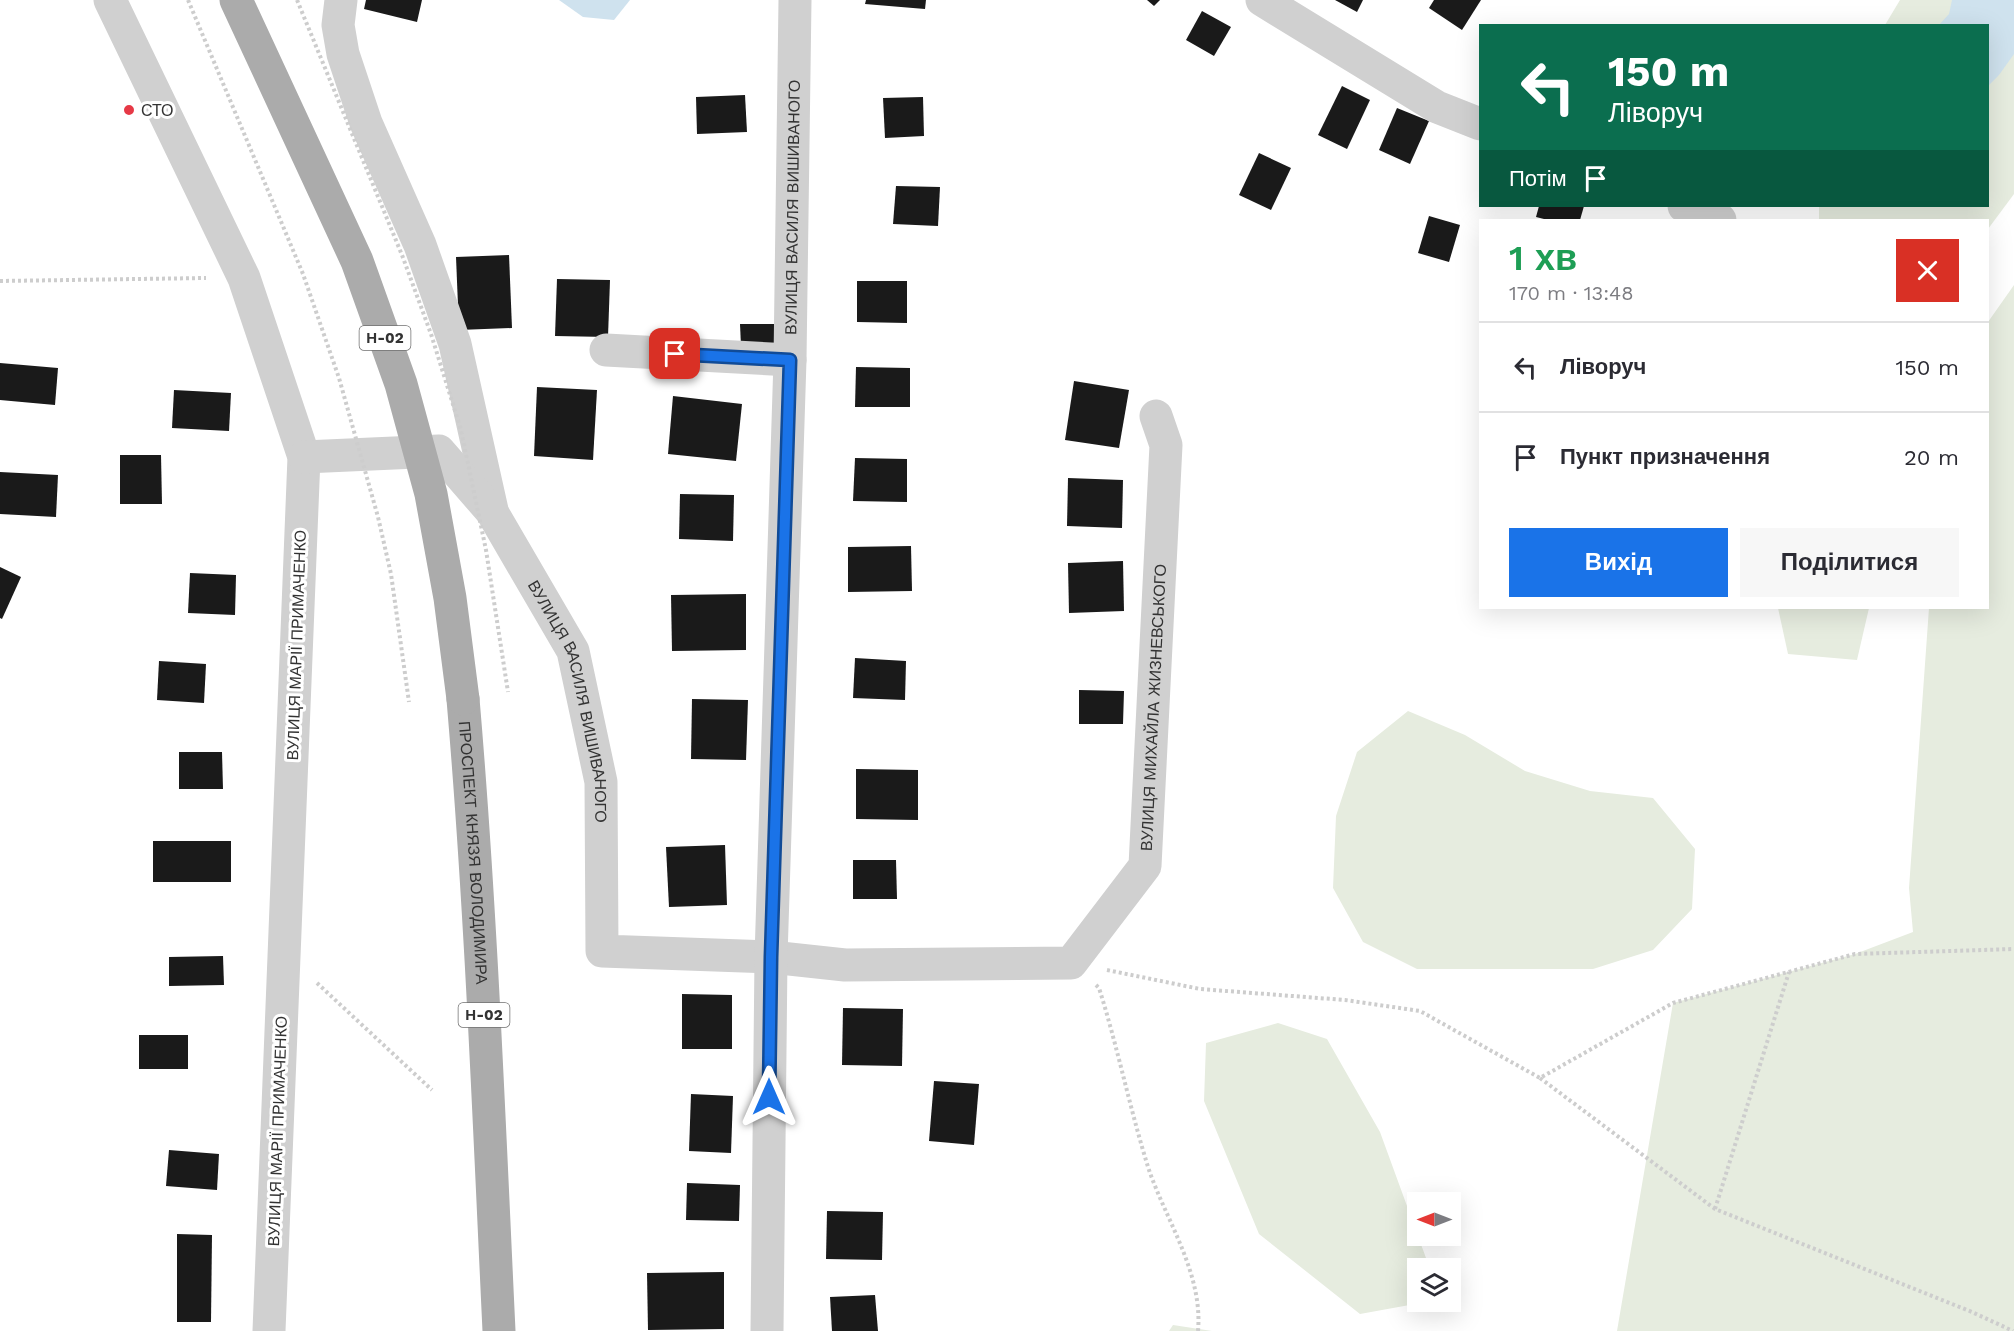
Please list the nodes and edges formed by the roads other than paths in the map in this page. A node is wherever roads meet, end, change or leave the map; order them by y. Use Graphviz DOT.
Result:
graph roads {
  1 [pos="110,0"];
  2 [pos="236,0"];
  3 [pos="341,0"];
  4 [pos="795,0"];
  5 [pos="1262,0"];
  6 [pos="1479,124"];
  7 [pos="1687,207"];
  8 [pos="1717,219"];
  9 [pos="606,350"];
  10 [pos="790,360"];
  11 [pos="1156,416"];
  12 [pos="304,457"];
  13 [pos="492,512"];
  14 [pos="771,957"];
  15 [pos="269,1331"];
  16 [pos="499,1331"];
  17 [pos="767,1331"];
  1 -- 12 [label="street, ВУЛИЦЯ МАРІЇ ПРИМАЧЕНКО"];
  2 -- 16 [label="main road, ПРОСПЕКТ КНЯЗЯ ВОЛОДИМИРА / Н-02, bridge"];
  3 -- 13 [label="street"];
  4 -- 10 [label="street, ВУЛИЦЯ ВАСИЛЯ ВИШИВАНОГО"];
  5 -- 6 [label="street"];
  7 -- 8 [label="street"];
  9 -- 10 [label="street"];
  10 -- 14 [label="street, ВУЛИЦЯ ВАСИЛЯ ВИШИВАНОГО"];
  11 -- 14 [label="street, ВУЛИЦЯ МИХАЙЛА ЖИЗНЕВСЬКОГО"];
  12 -- 13 [label="street, ВУЛИЦЯ ВАСИЛЯ ВИШИВАНОГО"];
  12 -- 15 [label="street, ВУЛИЦЯ МАРІЇ ПРИМАЧЕНКО"];
  13 -- 14 [label="street, ВУЛИЦЯ ВАСИЛЯ ВИШИВАНОГО"];
  14 -- 17 [label="street, ВУЛИЦЯ ВАСИЛЯ ВИШИВАНОГО"];
}
